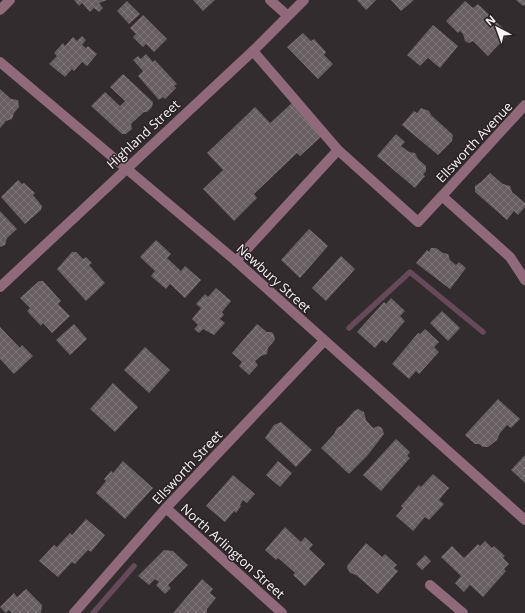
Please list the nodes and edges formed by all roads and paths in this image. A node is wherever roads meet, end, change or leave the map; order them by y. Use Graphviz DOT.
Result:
graph roads {
  1 [pos="10,0"];
  2 [pos="270,0"];
  3 [pos="304,0"];
  4 [pos="0,10"];
  5 [pos="288,16"];
  6 [pos="253,50"];
  7 [pos="0,62"];
  8 [pos="525,105"];
  9 [pos="338,150"];
  10 [pos="127,167"];
  11 [pos="442,196"];
  12 [pos="236,261"];
  13 [pos="525,280"];
  14 [pos="0,287"];
  15 [pos="324,341"];
  16 [pos="166,508"];
  17 [pos="525,520"];
  18 [pos="430,585"];
  19 [pos="74,613"];
  20 [pos="282,613"];
  21 [pos="463,613"];
  1 -- 4 [label="street"];
  2 -- 5 [label="street"];
  3 -- 5 [label="street, Highland Street"];
  5 -- 6 [label="street, Highland Street"];
  6 -- 9 [label="street"];
  6 -- 10 [label="street, Highland Street"];
  7 -- 10 [label="street, Newbury Street"];
  8 -- 11 [label="street, Ellsworth Avenue"];
  9 -- 11 [label="street, Ellsworth Avenue"];
  9 -- 12 [label="street"];
  10 -- 12 [label="street, Newbury Street"];
  10 -- 14 [label="street, Highland Street"];
  11 -- 13 [label="street"];
  12 -- 15 [label="street, Newbury Street"];
  15 -- 16 [label="street, Ellsworth Street"];
  15 -- 17 [label="street, Newbury Street"];
  16 -- 19 [label="street, Ellsworth Street"];
  16 -- 20 [label="street, North Arlington Street"];
  18 -- 21 [label="street"];
}
